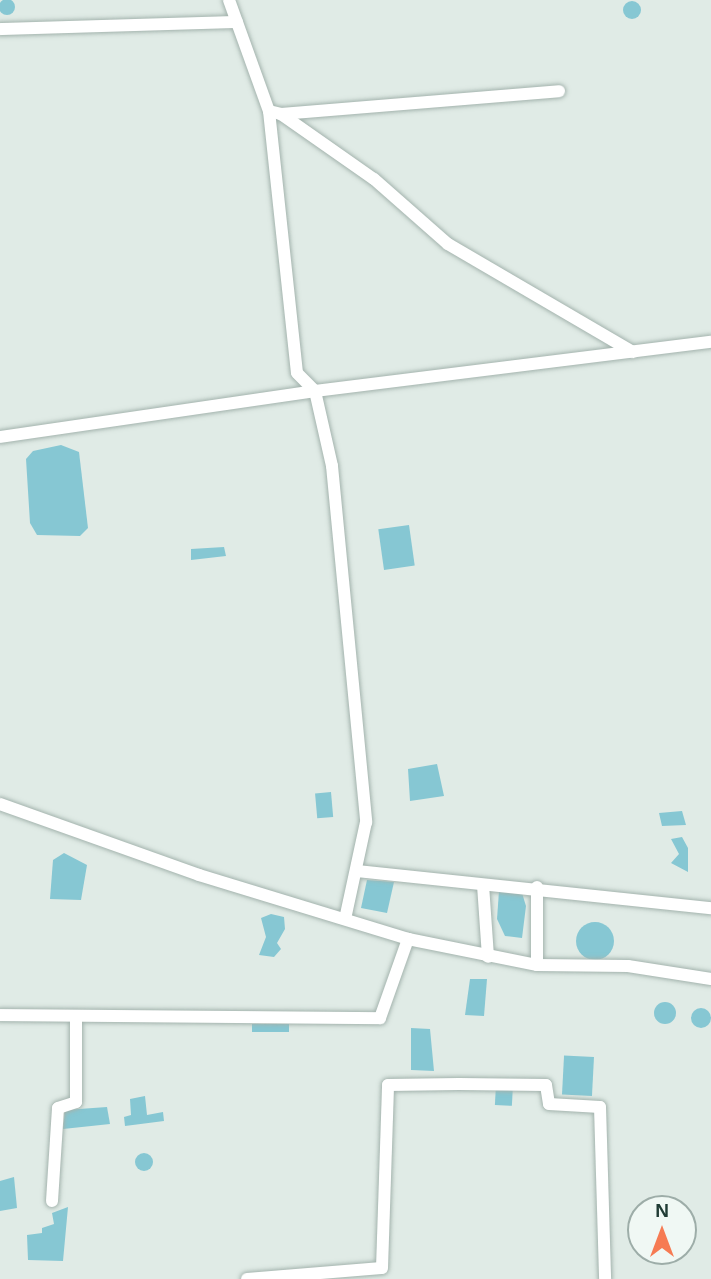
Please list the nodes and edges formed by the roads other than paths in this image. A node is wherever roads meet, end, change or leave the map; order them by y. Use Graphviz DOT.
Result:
graph roads {
  1 [pos="229,0"];
  2 [pos="237,22"];
  3 [pos="0,29"];
  4 [pos="559,91"];
  5 [pos="275,113"];
  6 [pos="711,342"];
  7 [pos="633,352"];
  8 [pos="315,391"];
  9 [pos="0,437"];
  10 [pos="0,804"];
  11 [pos="357,871"];
  12 [pos="483,885"];
  13 [pos="537,887"];
  14 [pos="711,908"];
  15 [pos="345,919"];
  16 [pos="408,939"];
  17 [pos="488,957"];
  18 [pos="537,965"];
  19 [pos="711,979"];
  20 [pos="0,1015"];
  21 [pos="76,1017"];
  22 [pos="52,1201"];
  23 [pos="247,1279"];
  24 [pos="605,1279"];
  1 -- 2 [label="street"];
  2 -- 3 [label="street"];
  2 -- 5 [label="street"];
  4 -- 5 [label="street"];
  5 -- 7 [label="street"];
  5 -- 8 [label="street"];
  6 -- 7 [label="street"];
  7 -- 8 [label="street"];
  8 -- 9 [label="street"];
  8 -- 11 [label="street"];
  10 -- 15 [label="street"];
  11 -- 12 [label="street"];
  11 -- 15 [label="street"];
  12 -- 13 [label="street"];
  12 -- 17 [label="street"];
  13 -- 14 [label="street"];
  13 -- 18 [label="street"];
  15 -- 16 [label="street"];
  16 -- 17 [label="street"];
  16 -- 21 [label="street"];
  17 -- 18 [label="street"];
  18 -- 19 [label="street"];
  20 -- 21 [label="street"];
  21 -- 22 [label="street"];
  23 -- 24 [label="street"];
}
